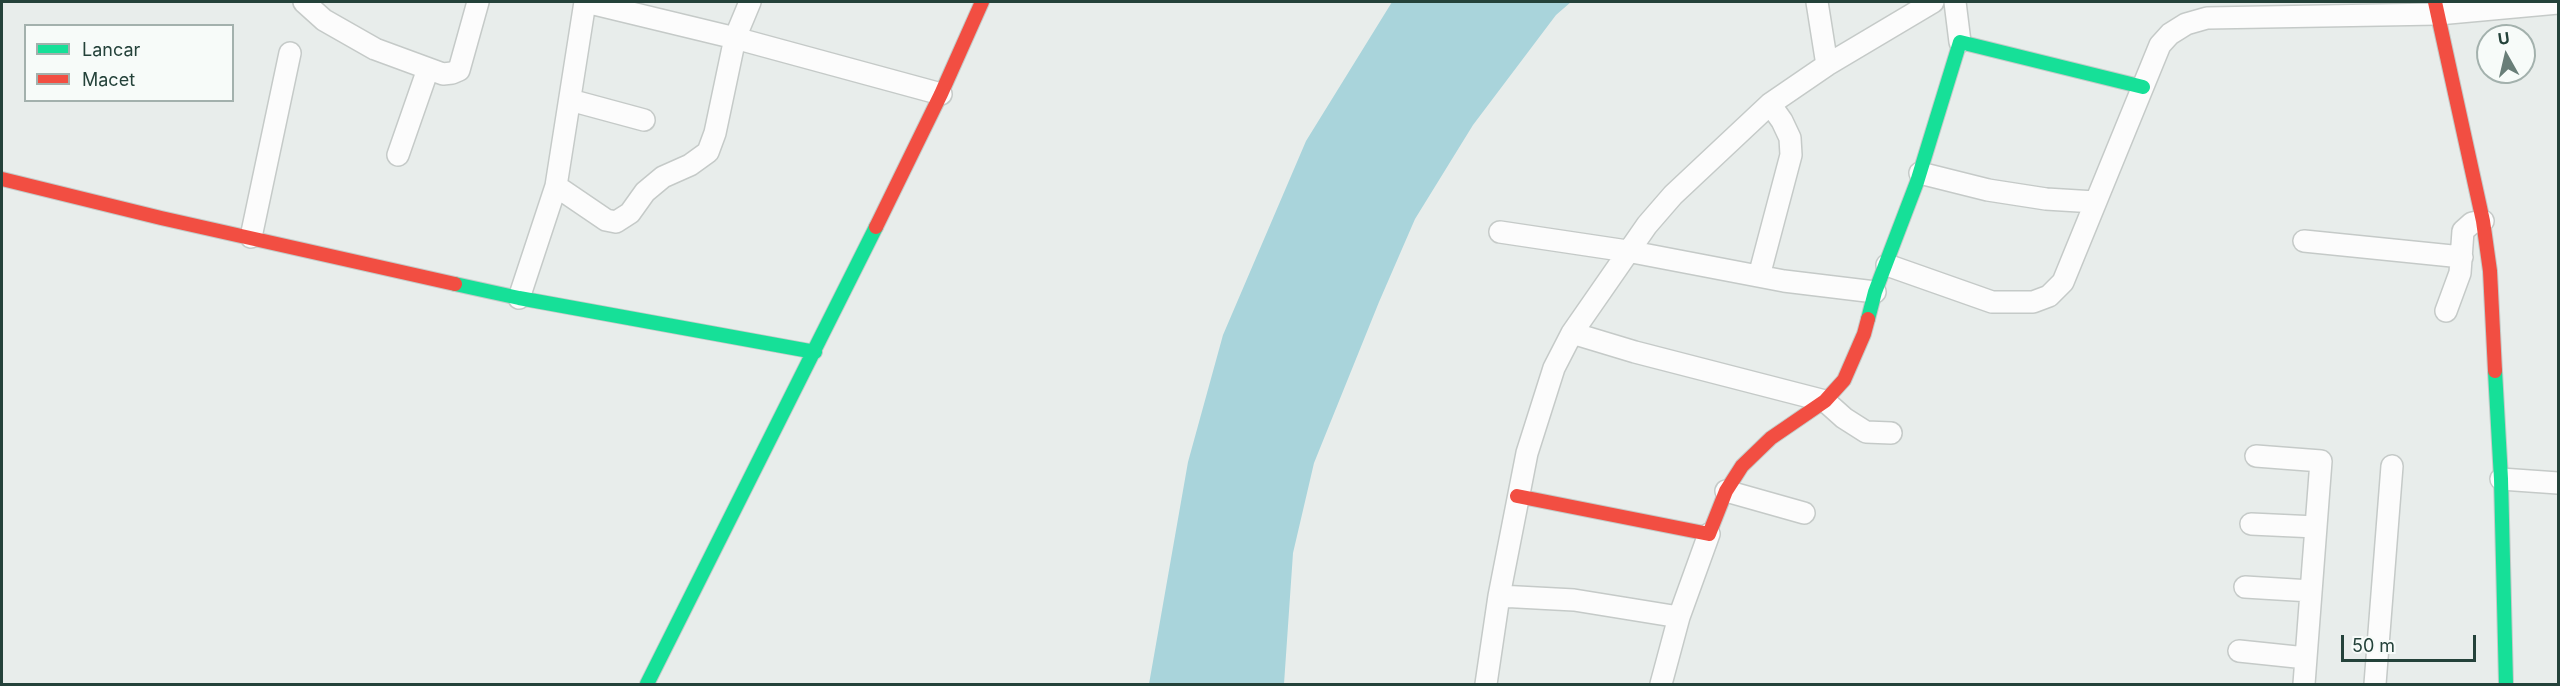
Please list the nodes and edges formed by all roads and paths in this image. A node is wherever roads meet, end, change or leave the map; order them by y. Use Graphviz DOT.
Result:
graph roads {
  1 [pos="304,2"];
  2 [pos="478,2"];
  3 [pos="586,2"];
  4 [pos="750,2"];
  5 [pos="982,2"];
  6 [pos="1817,2"];
  7 [pos="1933,2"];
  8 [pos="1955,2"];
  9 [pos="2559,3"];
  10 [pos="2436,8"];
  11 [pos="735,38"];
  12 [pos="1960,42"];
  13 [pos="290,53"];
  14 [pos="1827,65"];
  15 [pos="428,69"];
  16 [pos="2143,87"];
  17 [pos="941,94"];
  18 [pos="570,100"];
  19 [pos="1770,104"];
  20 [pos="644,120"];
  21 [pos="398,155"];
  22 [pos="1920,173"];
  23 [pos="2,179"];
  24 [pos="556,186"];
  25 [pos="2095,202"];
  26 [pos="2483,221"];
  27 [pos="1500,232"];
  28 [pos="251,237"];
  29 [pos="2304,241"];
  30 [pos="1627,251"];
  31 [pos="2462,257"];
  32 [pos="1887,265"];
  33 [pos="1759,276"];
  34 [pos="1875,292"];
  35 [pos="519,298"];
  36 [pos="2446,311"];
  37 [pos="1572,333"];
  38 [pos="815,352"];
  39 [pos="1825,401"];
  40 [pos="1891,433"];
  41 [pos="2256,456"];
  42 [pos="2392,466"];
  43 [pos="2502,479"];
  44 [pos="2559,483"];
  45 [pos="1726,491"];
  46 [pos="1517,496"];
  47 [pos="1804,513"];
  48 [pos="2251,524"];
  49 [pos="2316,527"];
  50 [pos="1709,534"];
  51 [pos="2245,587"];
  52 [pos="2311,591"];
  53 [pos="1499,596"];
  54 [pos="1679,617"];
  55 [pos="2239,651"];
  56 [pos="2306,658"];
  57 [pos="647,684"];
  58 [pos="1486,684"];
  59 [pos="1661,684"];
  60 [pos="2304,684"];
  61 [pos="2375,684"];
  62 [pos="2506,684"];
  1 -- 15 [label="street"];
  2 -- 15 [label="street"];
  3 -- 11 [label="street"];
  3 -- 18 [label="street"];
  4 -- 11 [label="street"];
  5 -- 17 [label="street"];
  6 -- 14 [label="street"];
  7 -- 14 [label="street"];
  8 -- 12 [label="street"];
  9 -- 10 [label="street"];
  10 -- 16 [label="street"];
  10 -- 26 [label="street"];
  11 -- 17 [label="street"];
  11 -- 24 [label="street"];
  12 -- 16 [label="street"];
  12 -- 22 [label="street"];
  13 -- 28 [label="street"];
  14 -- 19 [label="street"];
  15 -- 21 [label="street"];
  16 -- 25 [label="street"];
  17 -- 38 [label="street"];
  18 -- 20 [label="street"];
  18 -- 24 [label="street"];
  19 -- 30 [label="street"];
  19 -- 33 [label="street"];
  22 -- 25 [label="street"];
  22 -- 32 [label="street"];
  23 -- 28 [label="street"];
  24 -- 35 [label="street"];
  25 -- 32 [label="street"];
  26 -- 31 [label="street"];
  26 -- 43 [label="street"];
  27 -- 30 [label="street"];
  28 -- 35 [label="street"];
  29 -- 31 [label="street"];
  30 -- 33 [label="street"];
  30 -- 37 [label="street"];
  31 -- 36 [label="street"];
  32 -- 34 [label="street"];
  33 -- 34 [label="street"];
  34 -- 39 [label="street"];
  35 -- 38 [label="street"];
  37 -- 39 [label="street"];
  37 -- 46 [label="street"];
  38 -- 57 [label="street"];
  39 -- 40 [label="street"];
  39 -- 45 [label="street"];
  41 -- 49 [label="street"];
  42 -- 61 [label="street"];
  43 -- 44 [label="street"];
  43 -- 62 [label="street"];
  45 -- 47 [label="street"];
  45 -- 50 [label="street"];
  46 -- 50 [label="street"];
  46 -- 53 [label="street"];
  48 -- 49 [label="street"];
  49 -- 52 [label="street"];
  50 -- 54 [label="street"];
  51 -- 52 [label="street"];
  52 -- 56 [label="street"];
  53 -- 54 [label="street"];
  53 -- 58 [label="street"];
  54 -- 59 [label="street"];
  55 -- 56 [label="street"];
  56 -- 60 [label="street"];
}
